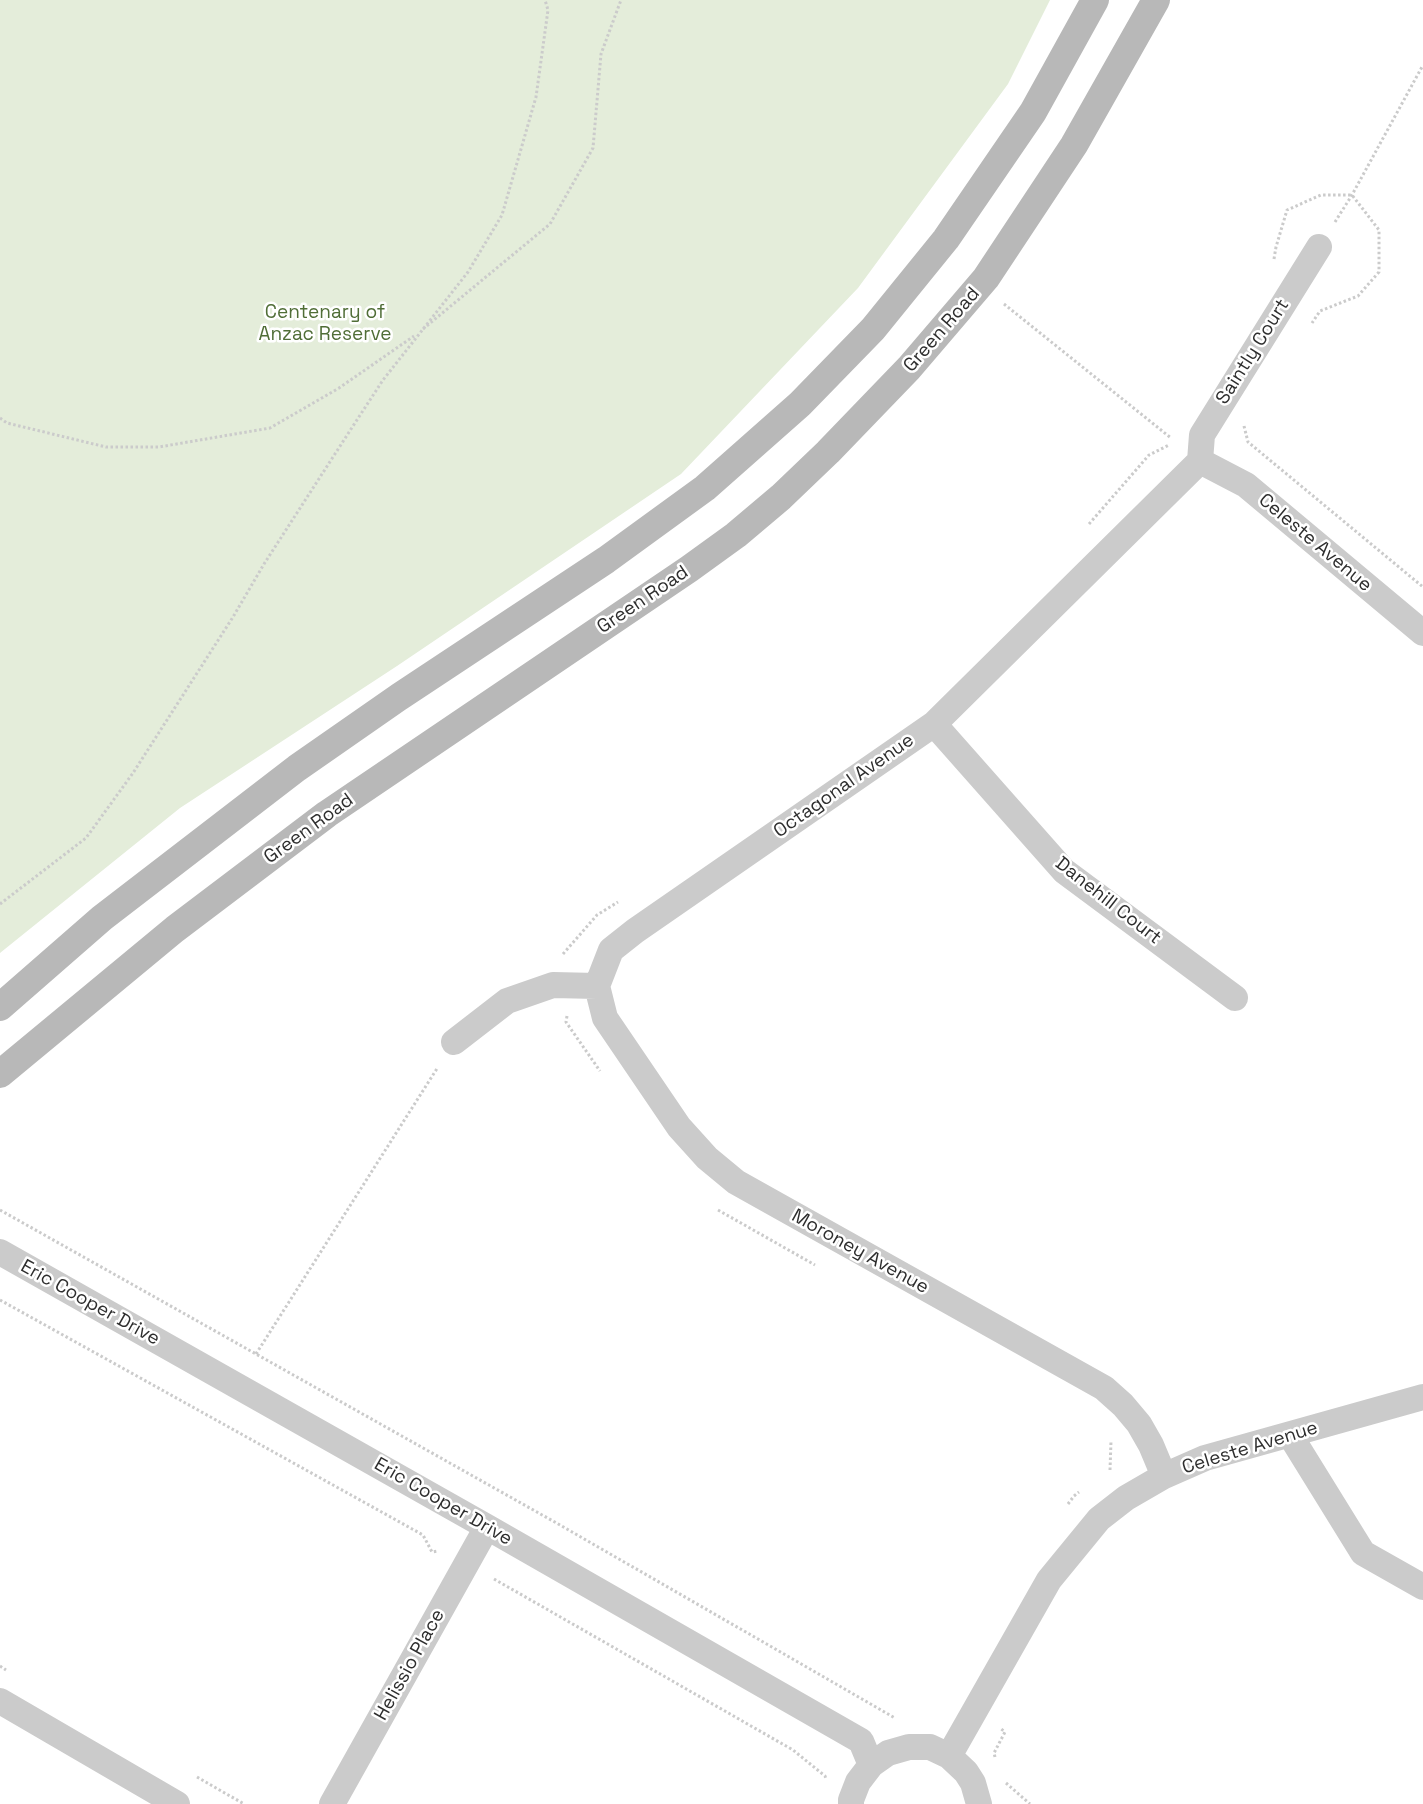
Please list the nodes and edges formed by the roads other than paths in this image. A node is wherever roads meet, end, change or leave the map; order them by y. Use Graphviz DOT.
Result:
graph roads {
  1 [pos="1095,0"];
  2 [pos="1156,0"];
  3 [pos="1319,247"];
  4 [pos="1200,461"];
  5 [pos="1423,634"];
  6 [pos="934,724"];
  7 [pos="586,986"];
  8 [pos="1235,998"];
  9 [pos="0,1007"];
  10 [pos="454,1042"];
  11 [pos="0,1074"];
  12 [pos="0,1252"];
  13 [pos="1423,1397"];
  14 [pos="1290,1435"];
  15 [pos="1164,1476"];
  16 [pos="487,1527"];
  17 [pos="1423,1588"];
  18 [pos="0,1701"];
  19 [pos="949,1756"];
  20 [pos="872,1765"];
  21 [pos="850,1803"];
  22 [pos="177,1804"];
  23 [pos="332,1804"];
  24 [pos="979,1804"];
  1 -- 9 [label="main road"];
  2 -- 11 [label="main road, Green Road"];
  3 -- 4 [label="street, Saintly Court"];
  4 -- 5 [label="street, Celeste Avenue"];
  4 -- 6 [label="street, Octagonal Avenue"];
  6 -- 7 [label="street, Octagonal Avenue"];
  6 -- 8 [label="street, Danehill Court"];
  7 -- 10 [label="street"];
  7 -- 15 [label="street, Moroney Avenue"];
  12 -- 16 [label="street, Eric Cooper Drive"];
  13 -- 14 [label="street, Celeste Avenue"];
  14 -- 15 [label="street, Celeste Avenue"];
  14 -- 17 [label="street"];
  15 -- 19 [label="street, Celeste Avenue"];
  16 -- 20 [label="street, Eric Cooper Drive"];
  16 -- 23 [label="street, Helissio Place"];
  18 -- 22 [label="street"];
  19 -- 20 [label="street"];
  19 -- 24 [label="street"];
  20 -- 21 [label="street"];
}
